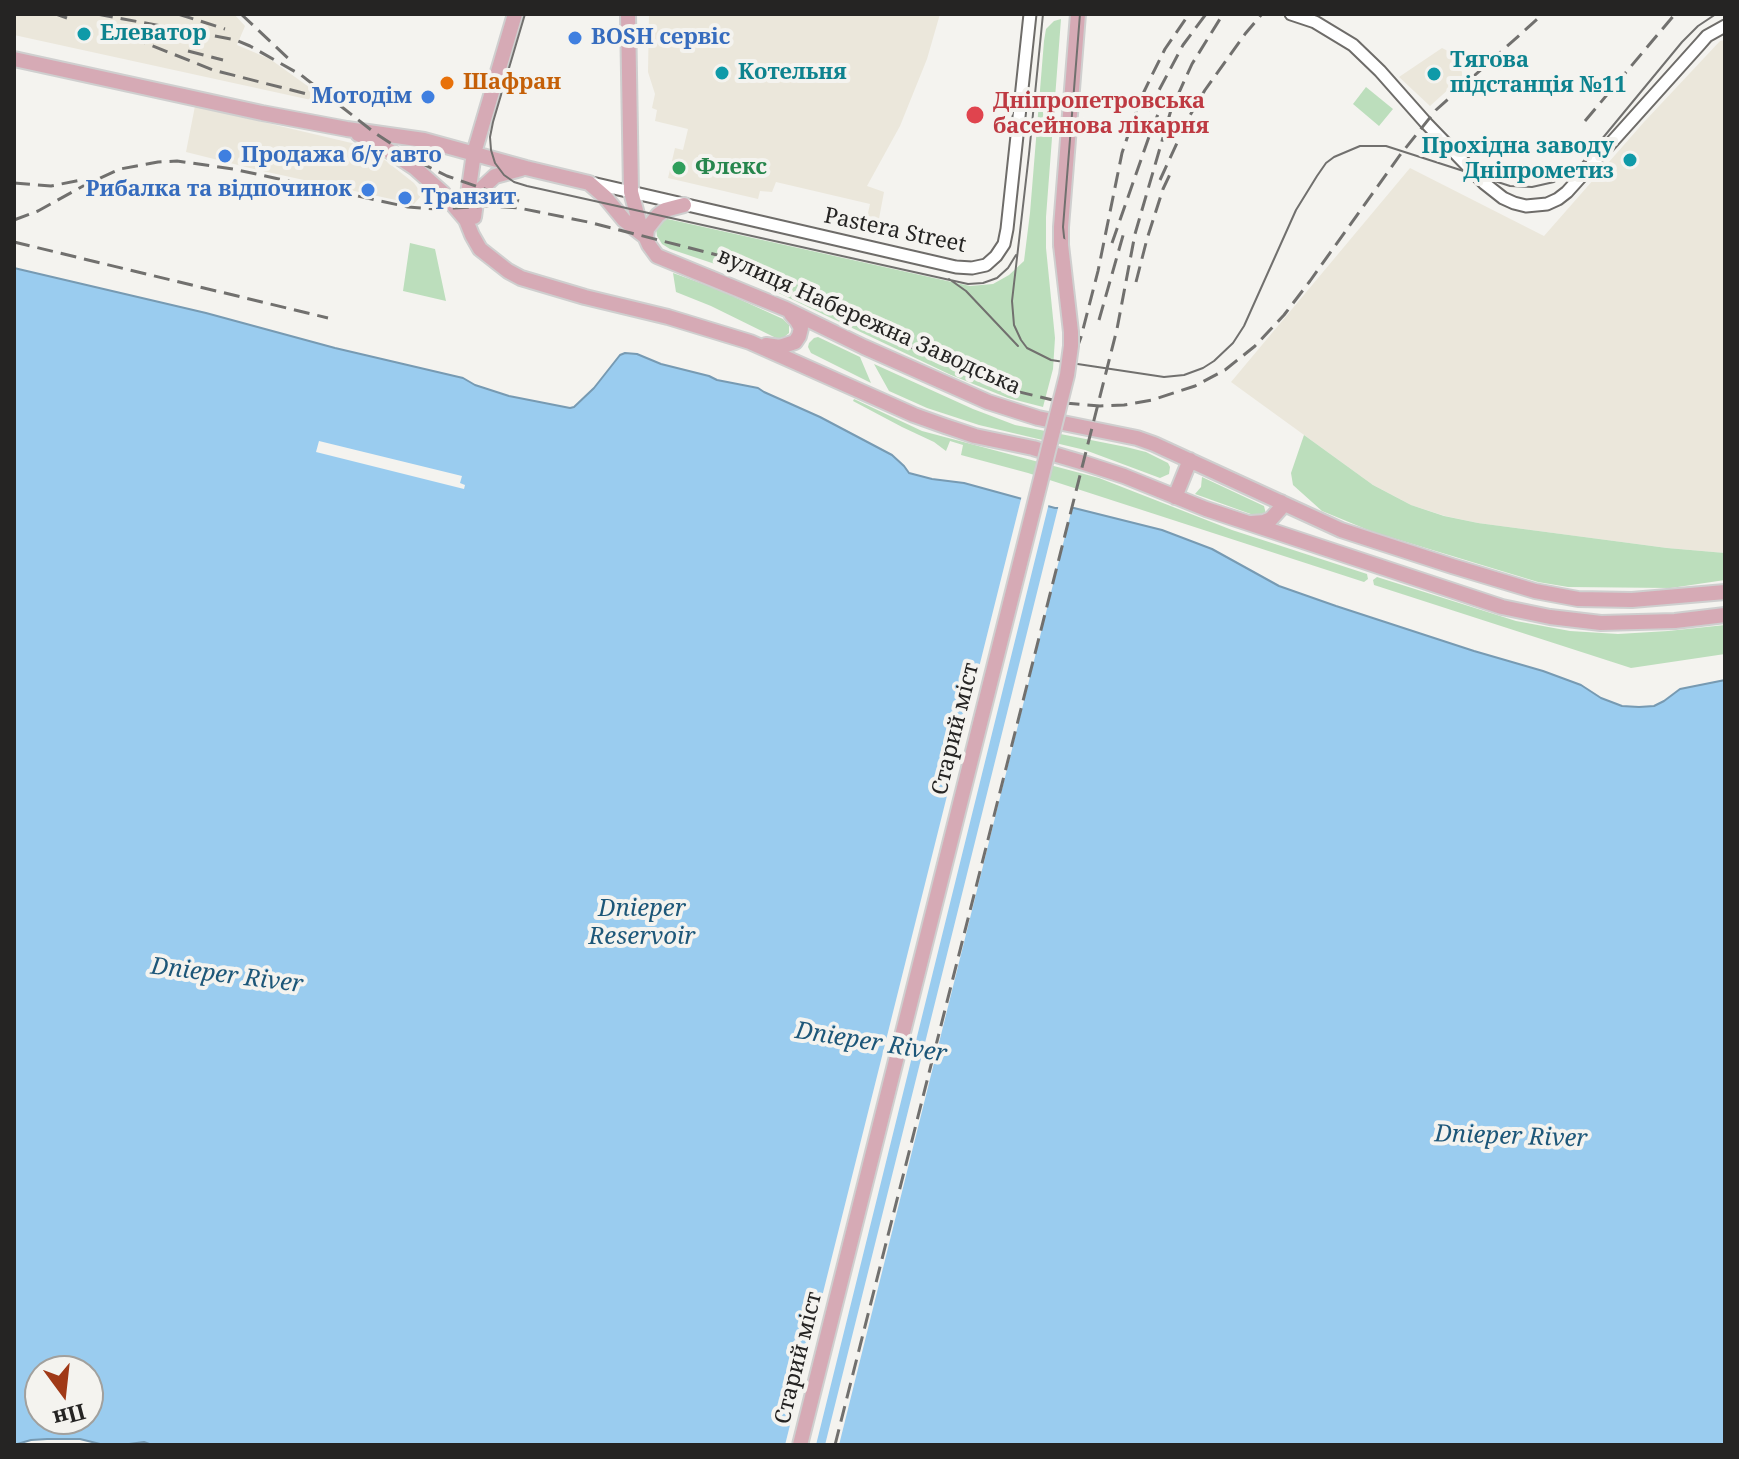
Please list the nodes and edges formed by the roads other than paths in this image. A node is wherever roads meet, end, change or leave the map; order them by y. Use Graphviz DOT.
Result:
graph roads {
  1 [pos="515,14"];
  2 [pos="628,14"];
  3 [pos="1030,14"];
  4 [pos="1078,14"];
  5 [pos="1291,14"];
  6 [pos="1725,26"];
  7 [pos="14,59"];
  8 [pos="347,129"];
  9 [pos="474,153"];
  10 [pos="526,168"];
  11 [pos="589,183"];
  12 [pos="631,192"];
  13 [pos="684,205"];
  14 [pos="466,220"];
  15 [pos="646,238"];
  16 [pos="480,249"];
  17 [pos="786,309"];
  18 [pos="750,342"];
  19 [pos="1190,460"];
  20 [pos="1175,497"];
  21 [pos="1281,502"];
  22 [pos="1248,524"];
  23 [pos="1725,592"];
  24 [pos="1725,615"];
  25 [pos="800,1445"];
  1 -- 9 [label="main road"];
  2 -- 12 [label="main road"];
  3 -- 13 [label="street, Pastera Street"];
  4 -- 25 [label="main road, Старий міст, bridge"];
  5 -- 6 [label="street"];
  7 -- 8 [label="main road"];
  8 -- 9 [label="main road"];
  8 -- 14 [label="main road"];
  9 -- 10 [label="main road"];
  9 -- 14 [label="main road"];
  10 -- 11 [label="main road"];
  10 -- 16 [label="main road"];
  11 -- 12 [label="street, Pastera Street"];
  11 -- 15 [label="main road, вулиця Набережна Заводська"];
  12 -- 13 [label="street, Pastera Street"];
  12 -- 15 [label="main road"];
  13 -- 15 [label="main road"];
  14 -- 16 [label="main road"];
  15 -- 17 [label="main road, вулиця Набережна Заводська"];
  16 -- 18 [label="main road"];
  17 -- 18 [label="main road"];
  17 -- 19 [label="main road, вулиця Набережна Заводська"];
  18 -- 20 [label="main road"];
  19 -- 20 [label="main road"];
  19 -- 21 [label="main road, вулиця Набережна Заводська"];
  20 -- 22 [label="main road"];
  21 -- 22 [label="main road"];
  21 -- 23 [label="main road, вулиця Набережна Заводська"];
  22 -- 24 [label="main road"];
}
